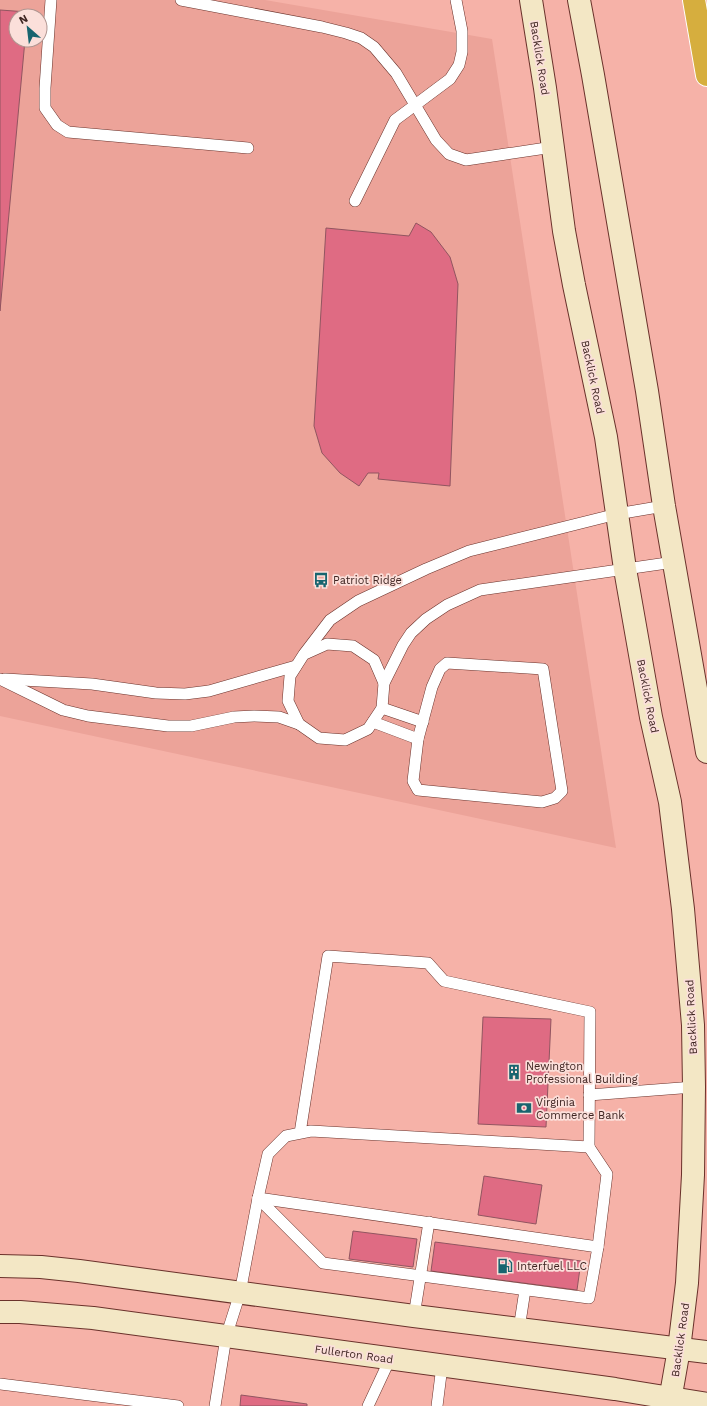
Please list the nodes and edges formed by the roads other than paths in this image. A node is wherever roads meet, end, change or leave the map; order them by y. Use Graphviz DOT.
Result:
graph roads {
  1 [pos="51,0"];
  2 [pos="181,0"];
  3 [pos="456,0"];
  4 [pos="531,0"];
  5 [pos="579,0"];
  6 [pos="694,0"];
  7 [pos="707,75"];
  8 [pos="415,104"];
  9 [pos="553,147"];
  10 [pos="248,148"];
  11 [pos="355,201"];
  12 [pos="664,506"];
  13 [pos="617,514"];
  14 [pos="674,562"];
  15 [pos="625,569"];
  16 [pos="304,654"];
  17 [pos="296,666"];
  18 [pos="384,683"];
  19 [pos="382,708"];
  20 [pos="373,722"];
  21 [pos="423,722"];
  22 [pos="298,724"];
  23 [pos="418,739"];
  24 [pos="707,752"];
  25 [pos="694,1087"];
  26 [pos="590,1095"];
  27 [pos="300,1133"];
  28 [pos="589,1147"];
  29 [pos="258,1198"];
  30 [pos="429,1222"];
  31 [pos="598,1246"];
  32 [pos="0,1266"];
  33 [pos="420,1276"];
  34 [pos="525,1290"];
  35 [pos="240,1293"];
  36 [pos="0,1312"];
  37 [pos="414,1316"];
  38 [pos="519,1330"];
  39 [pos="226,1337"];
  40 [pos="679,1349"];
  41 [pos="707,1352"];
  42 [pos="390,1359"];
  43 [pos="442,1366"];
  44 [pos="0,1384"];
  45 [pos="670,1402"];
  46 [pos="707,1404"];
  47 [pos="178,1406"];
  48 [pos="215,1406"];
  49 [pos="368,1406"];
  50 [pos="437,1406"];
  1 -- 10 [label="lane"];
  2 -- 8 [label="lane"];
  3 -- 8 [label="lane"];
  4 -- 9 [label="main road, Backlick Road"];
  5 -- 12 [label="main road"];
  6 -- 7 [label="highway"];
  8 -- 9 [label="lane"];
  8 -- 11 [label="lane"];
  9 -- 13 [label="main road, Backlick Road"];
  12 -- 13 [label="lane"];
  12 -- 14 [label="main road"];
  13 -- 15 [label="main road, Backlick Road"];
  13 -- 16 [label="lane"];
  14 -- 15 [label="lane"];
  14 -- 24 [label="main road"];
  15 -- 18 [label="lane"];
  15 -- 25 [label="main road, Backlick Road"];
  16 -- 17 [label="lane"];
  16 -- 18 [label="lane"];
  17 -- 22 [label="lane"];
  17 -- 22 [label="lane"];
  18 -- 19 [label="lane"];
  19 -- 20 [label="lane"];
  19 -- 21 [label="lane"];
  20 -- 22 [label="lane"];
  20 -- 23 [label="lane"];
  21 -- 23 [label="lane"];
  21 -- 23 [label="lane"];
  25 -- 26 [label="lane"];
  25 -- 40 [label="main road, Backlick Road"];
  26 -- 27 [label="lane"];
  26 -- 28 [label="lane"];
  27 -- 28 [label="lane"];
  27 -- 29 [label="lane"];
  28 -- 31 [label="lane"];
  29 -- 30 [label="lane"];
  29 -- 33 [label="lane"];
  29 -- 35 [label="lane"];
  30 -- 31 [label="lane"];
  30 -- 33 [label="lane"];
  31 -- 34 [label="lane"];
  32 -- 35 [label="main road"];
  33 -- 34 [label="lane"];
  33 -- 37 [label="lane"];
  34 -- 38 [label="lane"];
  35 -- 37 [label="main road"];
  35 -- 39 [label="lane"];
  36 -- 39 [label="main road, Fullerton Road"];
  37 -- 38 [label="main road"];
  38 -- 40 [label="main road"];
  39 -- 42 [label="main road, Fullerton Road"];
  39 -- 48 [label="lane"];
  40 -- 41 [label="main road"];
  40 -- 45 [label="main road, Backlick Road"];
  42 -- 43 [label="main road, Fullerton Road"];
  42 -- 49 [label="lane"];
  43 -- 45 [label="main road, Fullerton Road"];
  43 -- 50 [label="lane"];
  44 -- 47 [label="lane"];
  45 -- 46 [label="main road, Fullerton Road"];
}
